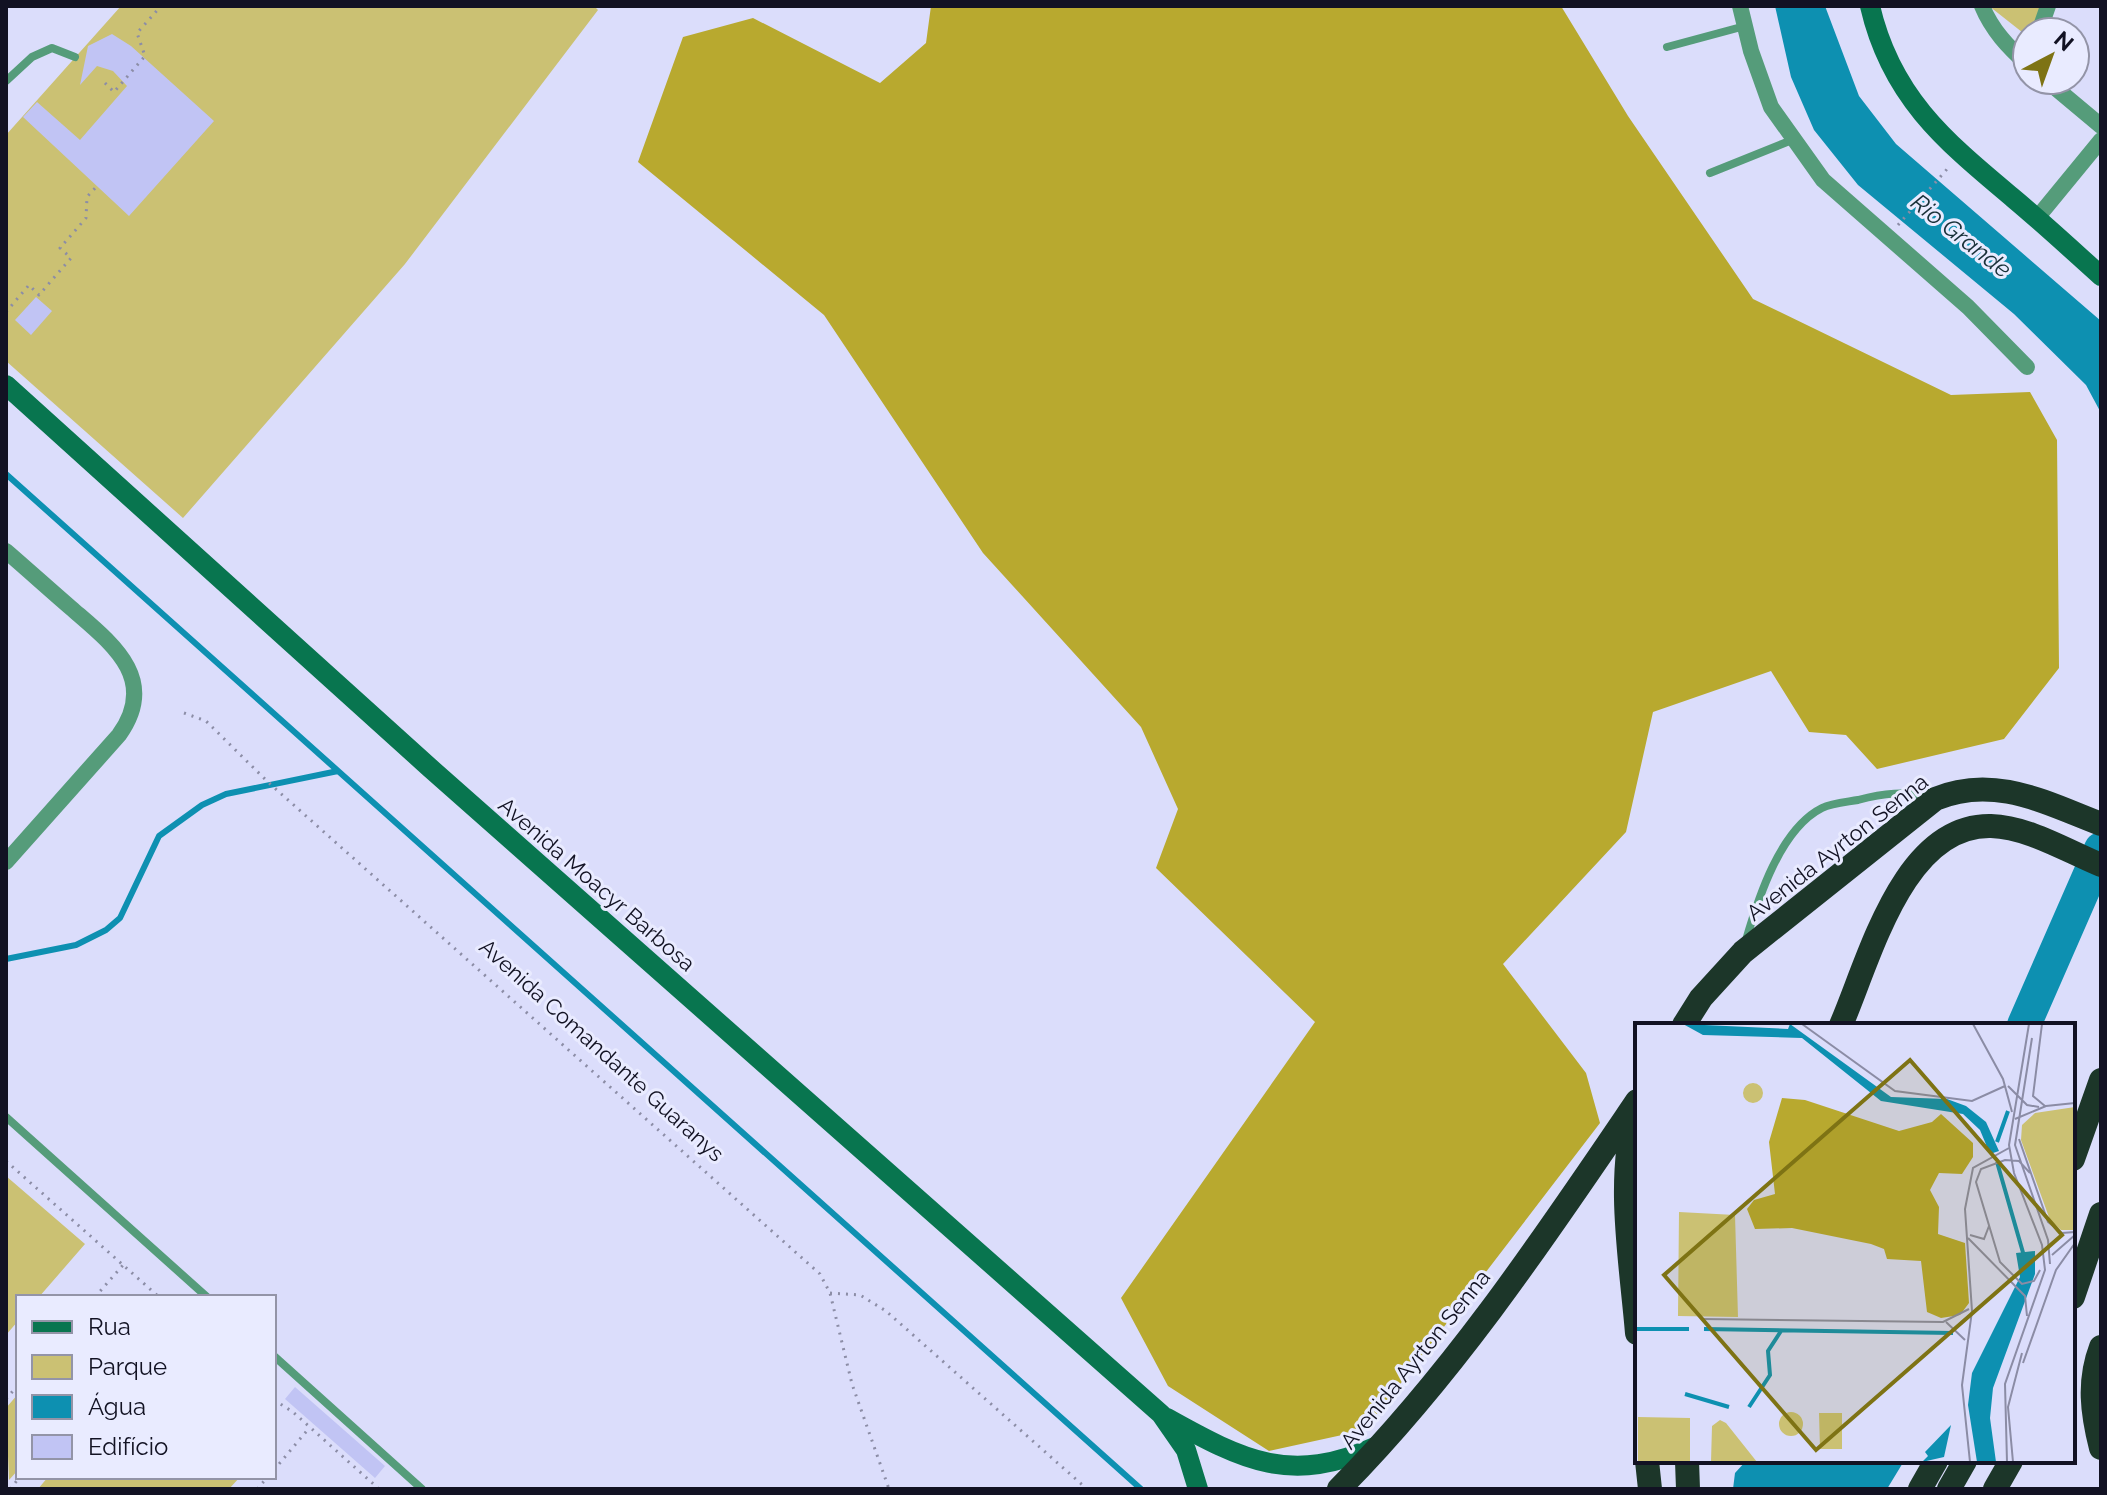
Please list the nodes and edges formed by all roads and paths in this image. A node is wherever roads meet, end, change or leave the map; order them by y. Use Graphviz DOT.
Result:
graph roads {
  1 [pos="161,6"];
  2 [pos="1740,6"];
  3 [pos="1870,6"];
  4 [pos="1982,6"];
  5 [pos="1745,26"];
  6 [pos="1667,47"];
  7 [pos="2011,50"];
  8 [pos="75,57"];
  9 [pos="6,81"];
  10 [pos="105,83"];
  11 [pos="2065,96"];
  12 [pos="2101,126"];
  13 [pos="1792,140"];
  14 [pos="2101,140"];
  15 [pos="1960,154"];
  16 [pos="1710,173"];
  17 [pos="96,187"];
  18 [pos="2037,218"];
  19 [pos="1888,237"];
  20 [pos="2101,276"];
  21 [pos="6,312"];
  22 [pos="2027,367"];
  23 [pos="6,385"];
  24 [pos="6,551"];
  25 [pos="184,713"];
  26 [pos="1935,799"];
  27 [pos="2101,824"];
  28 [pos="6,862"];
  29 [pos="2101,865"];
  30 [pos="1743,952"];
  31 [pos="1685,1023"];
  32 [pos="1842,1023"];
  33 [pos="2101,1080"];
  34 [pos="1635,1104"];
  35 [pos="6,1117"];
  36 [pos="1635,1119"];
  37 [pos="2075,1153"];
  38 [pos="6,1161"];
  39 [pos="2101,1214"];
  40 [pos="123,1265"];
  41 [pos="2075,1291"];
  42 [pos="830,1293"];
  43 [pos="97,1295"];
  44 [pos="157,1295"];
  45 [pos="205,1295"];
  46 [pos="1635,1307"];
  47 [pos="2101,1347"];
  48 [pos="276,1358"];
  49 [pos="276,1402"];
  50 [pos="1161,1414"];
  51 [pos="310,1427"];
  52 [pos="1380,1444"];
  53 [pos="2101,1448"];
  54 [pos="1687,1463"];
  55 [pos="1935,1463"];
  56 [pos="1964,1463"];
  57 [pos="2010,1463"];
  58 [pos="276,1468"];
  59 [pos="379,1489"];
  60 [pos="422,1489"];
  61 [pos="889,1489"];
  62 [pos="1087,1489"];
  63 [pos="1198,1489"];
  64 [pos="1339,1489"];
  65 [pos="1688,1489"];
  66 [pos="1920,1489"];
  67 [pos="1949,1489"];
  68 [pos="1995,1489"];
  1 -- 10 [label="path"];
  2 -- 5 [label="street"];
  3 -- 15 [label="street"];
  4 -- 7 [label="street"];
  5 -- 6 [label="lane"];
  5 -- 13 [label="street"];
  8 -- 9 [label="lane"];
  11 -- 12 [label="street"];
  13 -- 16 [label="lane"];
  13 -- 19 [label="street"];
  14 -- 18 [label="street"];
  15 -- 18 [label="street"];
  15 -- 19 [label="path"];
  17 -- 21 [label="path"];
  18 -- 20 [label="street"];
  19 -- 22 [label="street"];
  23 -- 50 [label="street, Avenida Moacyr Barbosa"];
  24 -- 28 [label="street"];
  25 -- 42 [label="path, Avenida Comandante Guaranys"];
  26 -- 27 [label="highway, Avenida Ayrton Senna"];
  26 -- 30 [label="highway, Avenida Ayrton Senna"];
  26 -- 30 [label="lane"];
  29 -- 32 [label="highway"];
  30 -- 31 [label="highway, Avenida Ayrton Senna"];
  33 -- 37 [label="highway"];
  34 -- 52 [label="highway, Avenida Ayrton Senna"];
  35 -- 45 [label="lane"];
  36 -- 46 [label="highway"];
  38 -- 40 [label="path"];
  39 -- 41 [label="highway"];
  40 -- 43 [label="path"];
  40 -- 44 [label="path"];
  42 -- 61 [label="path, Avenida Comandante Guaranys"];
  42 -- 62 [label="path"];
  47 -- 53 [label="highway"];
  48 -- 60 [label="lane"];
  49 -- 51 [label="path"];
  50 -- 52 [label="street, Avenida Moacyr Barbosa"];
  50 -- 63 [label="street, Avenida Moacyr Barbosa"];
  51 -- 58 [label="path"];
  51 -- 59 [label="path"];
  52 -- 64 [label="highway, Avenida Ayrton Senna"];
  54 -- 65 [label="highway"];
  55 -- 66 [label="highway"];
  56 -- 67 [label="highway"];
  57 -- 68 [label="highway"];
}
